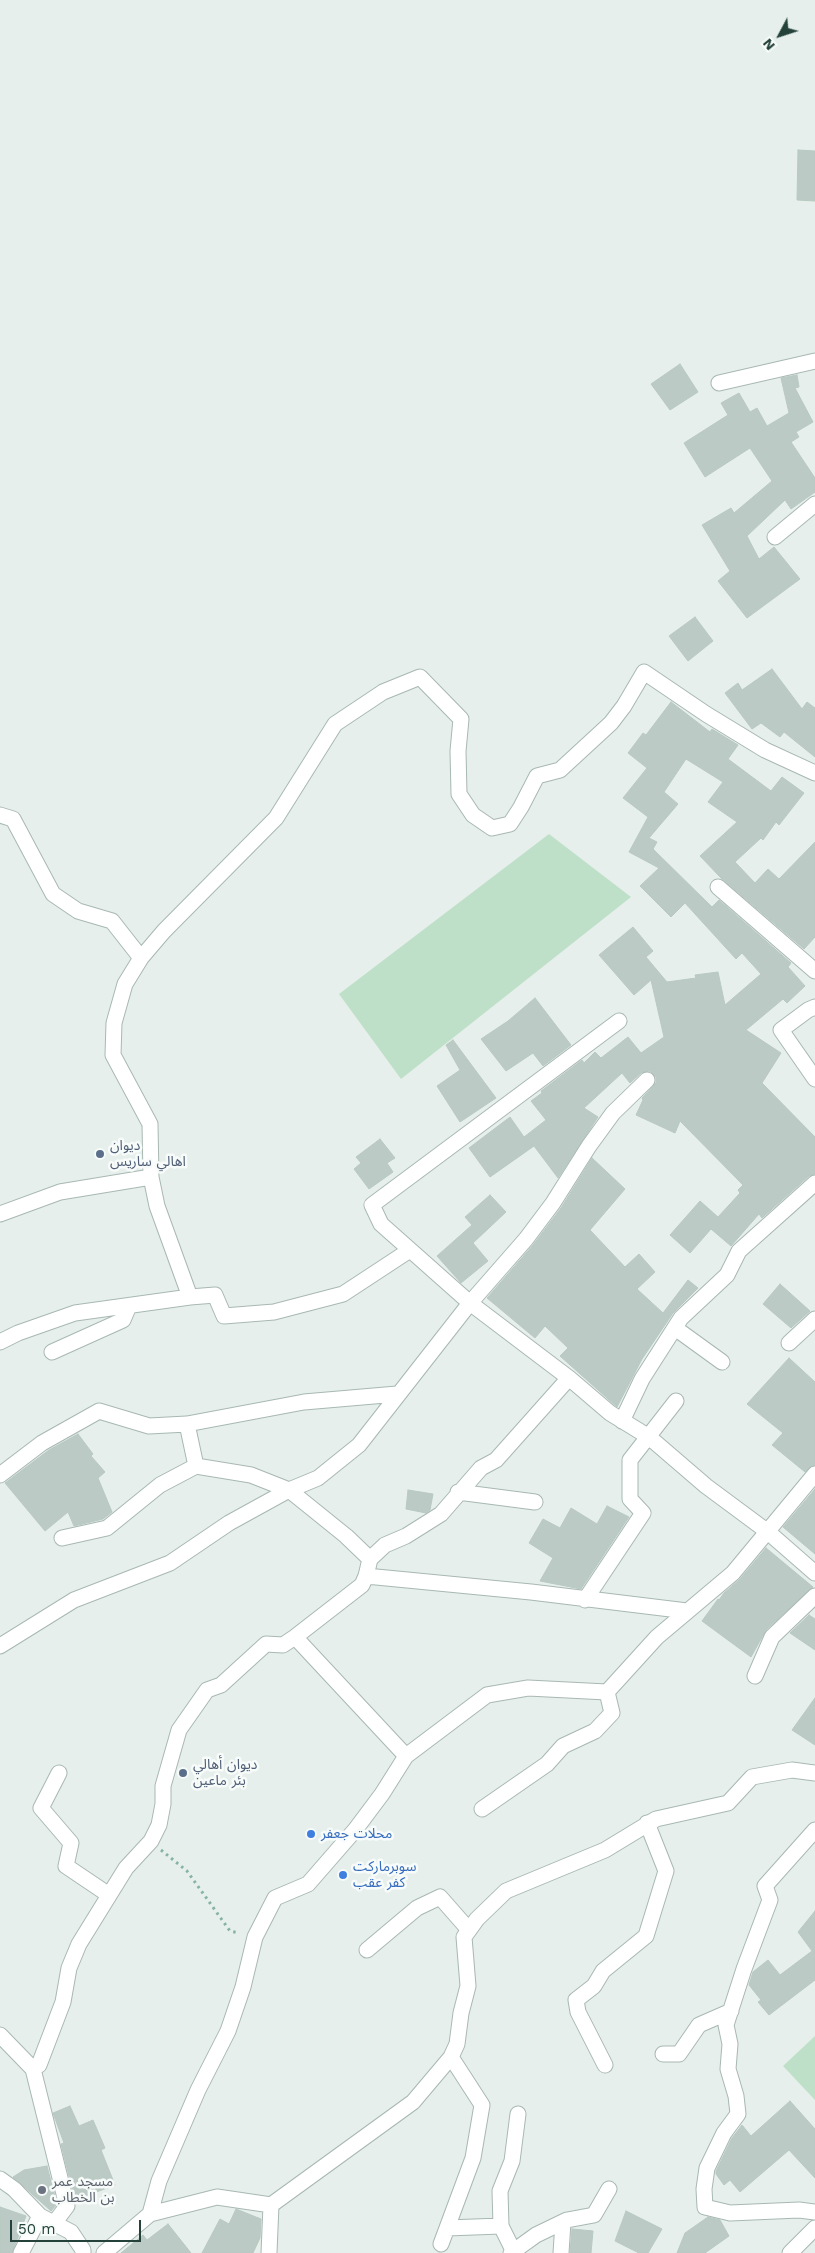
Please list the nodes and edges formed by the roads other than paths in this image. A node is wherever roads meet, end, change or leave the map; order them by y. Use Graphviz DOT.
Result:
graph roads {
  1 [pos="815,362"];
  2 [pos="720,382"];
  3 [pos="815,504"];
  4 [pos="775,537"];
  5 [pos="815,773"];
  6 [pos="0,815"];
  7 [pos="718,888"];
  8 [pos="141,958"];
  9 [pos="815,971"];
  10 [pos="815,1007"];
  11 [pos="619,1021"];
  12 [pos="815,1079"];
  13 [pos="647,1080"];
  14 [pos="151,1177"];
  15 [pos="815,1183"];
  16 [pos="0,1214"];
  17 [pos="410,1250"];
  18 [pos="190,1298"];
  19 [pos="470,1303"];
  20 [pos="129,1306"];
  21 [pos="815,1319"];
  22 [pos="674,1328"];
  23 [pos="0,1342"];
  24 [pos="789,1342"];
  25 [pos="52,1352"];
  26 [pos="722,1362"];
  27 [pos="569,1378"];
  28 [pos="398,1394"];
  29 [pos="676,1401"];
  30 [pos="622,1421"];
  31 [pos="187,1424"];
  32 [pos="649,1437"];
  33 [pos="196,1466"];
  34 [pos="815,1474"];
  35 [pos="0,1475"];
  36 [pos="289,1490"];
  37 [pos="458,1492"];
  38 [pos="535,1502"];
  39 [pos="768,1532"];
  40 [pos="62,1538"];
  41 [pos="370,1559"];
  42 [pos="815,1573"];
  43 [pos="366,1576"];
  44 [pos="815,1596"];
  45 [pos="586,1600"];
  46 [pos="687,1611"];
  47 [pos="295,1638"];
  48 [pos="0,1646"];
  49 [pos="755,1676"];
  50 [pos="607,1692"];
  51 [pos="406,1756"];
  52 [pos="815,1772"];
  53 [pos="60,1773"];
  54 [pos="482,1809"];
  55 [pos="647,1823"];
  56 [pos="815,1830"];
  57 [pos="109,1895"];
  58 [pos="469,1930"];
  59 [pos="367,1950"];
  60 [pos="730,2011"];
  61 [pos="0,2035"];
  62 [pos="663,2054"];
  63 [pos="451,2058"];
  64 [pos="605,2065"];
  65 [pos="33,2069"];
  66 [pos="518,2114"];
  67 [pos="0,2179"];
  68 [pos="610,2190"];
  69 [pos="271,2205"];
  70 [pos="815,2212"];
  71 [pos="150,2214"];
  72 [pos="40,2216"];
  73 [pos="54,2222"];
  74 [pos="563,2222"];
  75 [pos="501,2226"];
  76 [pos="447,2228"];
  77 [pos="815,2228"];
  78 [pos="441,2244"];
  79 [pos="512,2252"];
  80 [pos="22,2253"];
  81 [pos="83,2253"];
  82 [pos="104,2253"];
  83 [pos="269,2253"];
  84 [pos="561,2253"];
  85 [pos="790,2253"];
  1 -- 2 [label="street"];
  3 -- 4 [label="street"];
  5 -- 8 [label="street"];
  6 -- 8 [label="street"];
  7 -- 9 [label="street"];
  8 -- 14 [label="street"];
  10 -- 12 [label="street"];
  11 -- 17 [label="street"];
  13 -- 19 [label="street"];
  14 -- 16 [label="street"];
  14 -- 18 [label="street"];
  15 -- 22 [label="street"];
  17 -- 18 [label="street"];
  17 -- 19 [label="street"];
  18 -- 20 [label="street"];
  19 -- 27 [label="street"];
  19 -- 28 [label="street"];
  20 -- 23 [label="street"];
  20 -- 25 [label="street"];
  21 -- 24 [label="street"];
  22 -- 26 [label="street"];
  22 -- 30 [label="street"];
  27 -- 30 [label="street"];
  27 -- 37 [label="street"];
  28 -- 31 [label="street"];
  28 -- 36 [label="street"];
  29 -- 32 [label="street"];
  30 -- 32 [label="street"];
  31 -- 33 [label="street"];
  31 -- 35 [label="street"];
  32 -- 39 [label="street"];
  32 -- 45 [label="street"];
  33 -- 36 [label="street"];
  33 -- 40 [label="street"];
  34 -- 39 [label="street"];
  36 -- 41 [label="street"];
  36 -- 48 [label="street"];
  37 -- 38 [label="street"];
  37 -- 41 [label="street"];
  39 -- 42 [label="street"];
  39 -- 46 [label="street"];
  41 -- 43 [label="street"];
  43 -- 45 [label="street"];
  43 -- 47 [label="street"];
  44 -- 49 [label="street"];
  45 -- 46 [label="street"];
  46 -- 50 [label="street"];
  47 -- 51 [label="street"];
  47 -- 57 [label="street"];
  50 -- 51 [label="street"];
  50 -- 54 [label="street"];
  51 -- 71 [label="street"];
  52 -- 55 [label="street"];
  53 -- 57 [label="street"];
  55 -- 58 [label="street"];
  55 -- 64 [label="street"];
  56 -- 60 [label="street"];
  57 -- 65 [label="street"];
  58 -- 59 [label="street"];
  58 -- 63 [label="street"];
  60 -- 62 [label="street"];
  60 -- 70 [label="street"];
  61 -- 65 [label="street"];
  63 -- 69 [label="street"];
  63 -- 76 [label="street"];
  65 -- 73 [label="street"];
  66 -- 75 [label="street"];
  67 -- 72 [label="street"];
  68 -- 74 [label="street"];
  69 -- 71 [label="street"];
  69 -- 83 [label="street"];
  71 -- 82 [label="street"];
  72 -- 73 [label="street"];
  72 -- 80 [label="street"];
  73 -- 81 [label="street"];
  74 -- 79 [label="street"];
  74 -- 84 [label="street"];
  75 -- 76 [label="street"];
  75 -- 79 [label="street"];
  76 -- 78 [label="street"];
  77 -- 85 [label="street"];
}
